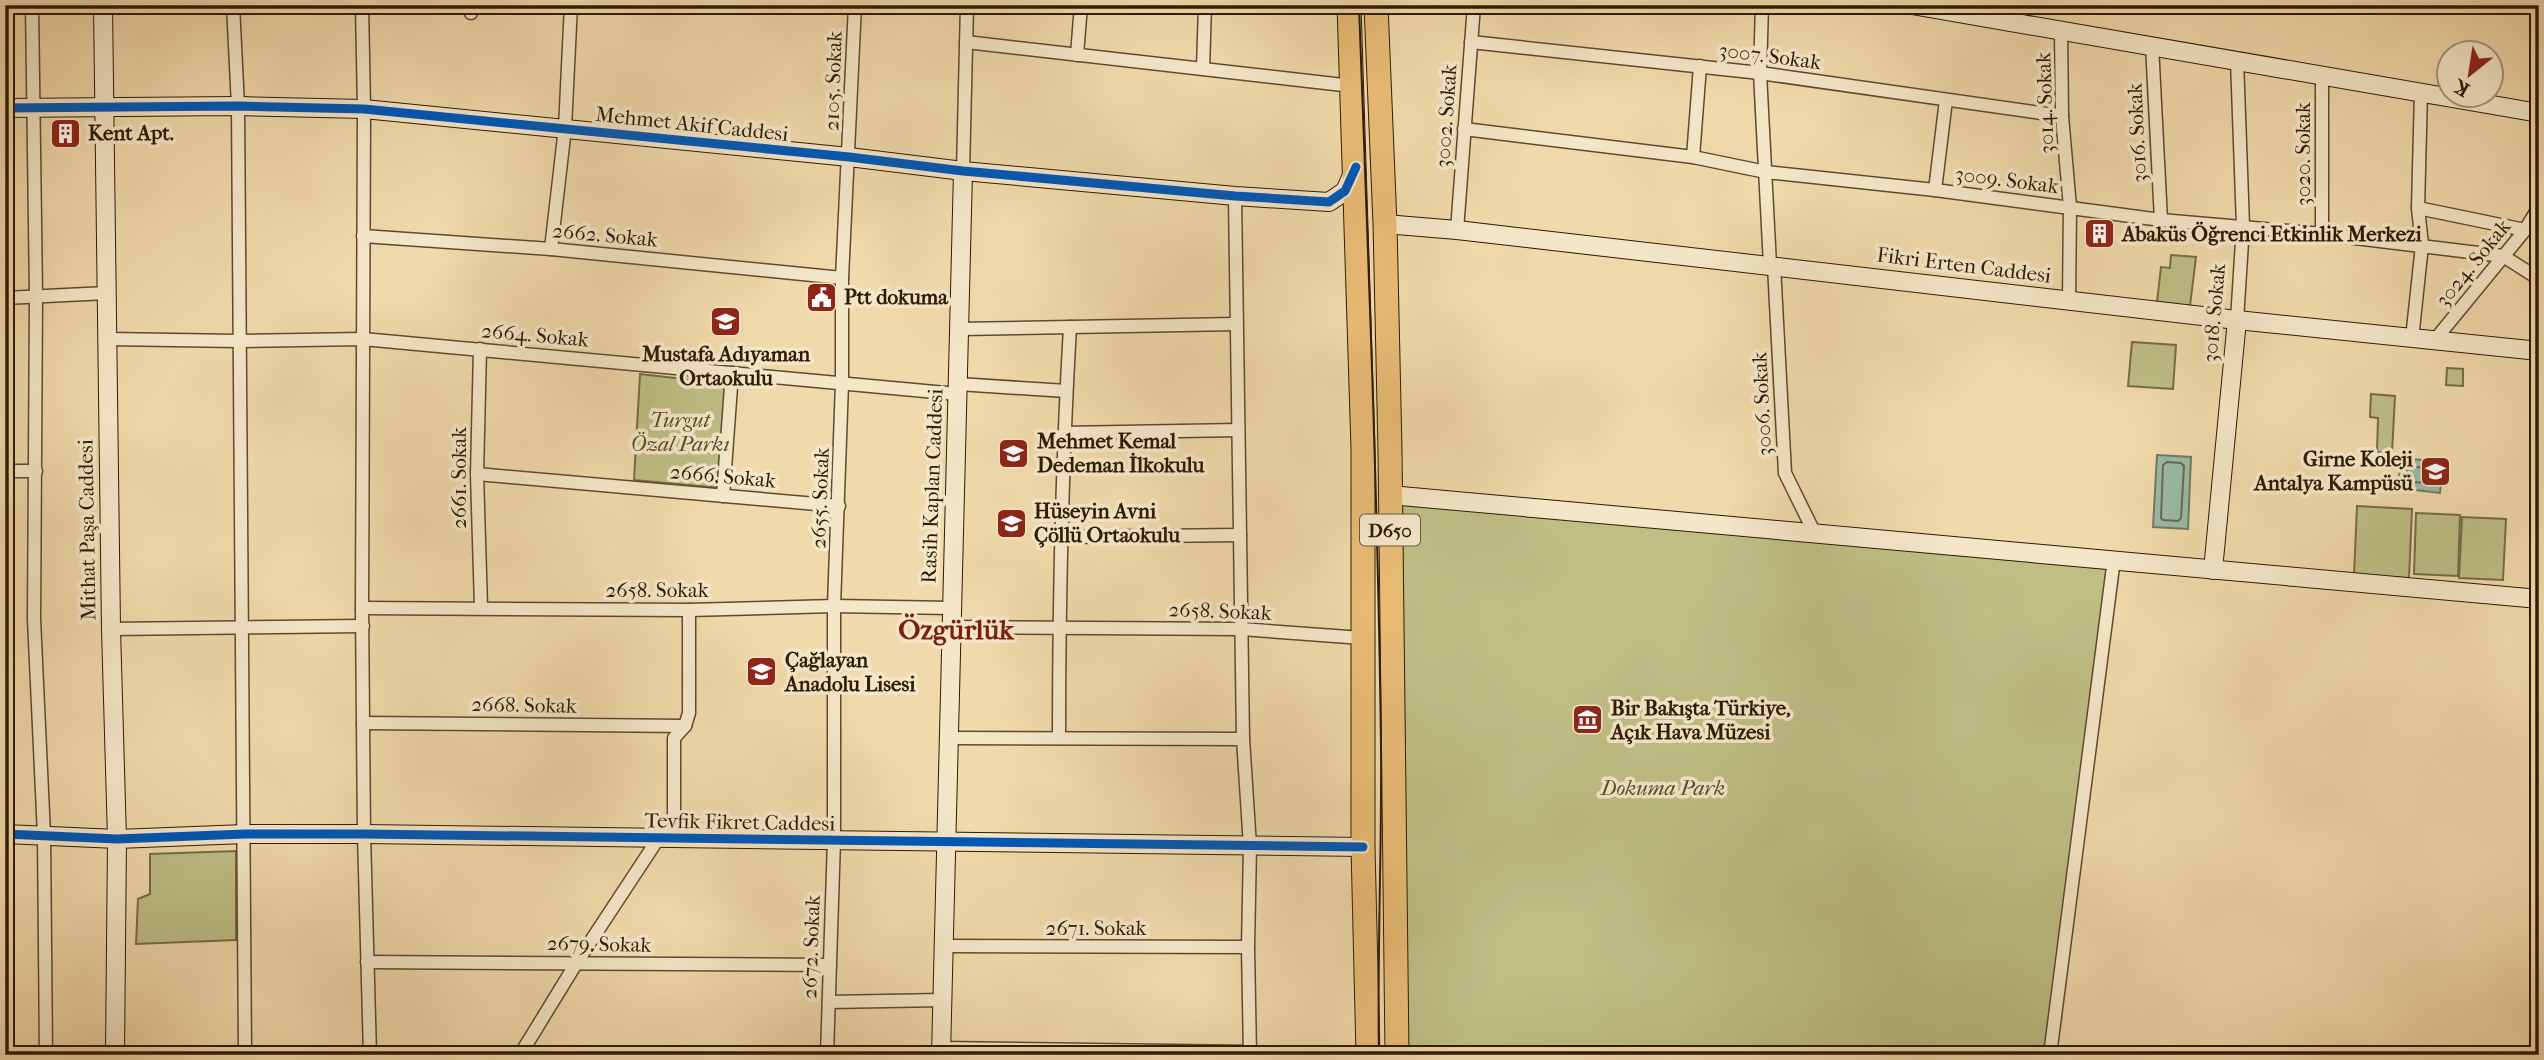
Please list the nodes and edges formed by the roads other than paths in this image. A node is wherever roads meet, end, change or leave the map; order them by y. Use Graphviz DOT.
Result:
graph roads {
  1 [pos="32,5"];
  2 [pos="103,5"];
  3 [pos="233,5"];
  4 [pos="362,5"];
  5 [pos="571,5"];
  6 [pos="855,5"];
  7 [pos="967,5"];
  8 [pos="1081,5"];
  9 [pos="1205,5"];
  10 [pos="1376,5"];
  11 [pos="1382,5"];
  12 [pos="1474,5"];
  13 [pos="1762,5"];
  14 [pos="1912,5"];
  15 [pos="1348,10"];
  16 [pos="2062,30"];
  17 [pos="1379,39"];
  18 [pos="966,42"];
  19 [pos="1471,42"];
  20 [pos="2152,46"];
  21 [pos="1077,55"];
  22 [pos="2237,60"];
  23 [pos="1700,66"];
  24 [pos="1203,69"];
  25 [pos="1760,73"];
  26 [pos="2322,75"];
  27 [pos="1352,86"];
  28 [pos="2421,92"];
  29 [pos="1945,100"];
  30 [pos="32,106"];
  31 [pos="238,106"];
  32 [pos="5,107"];
  33 [pos="105,108"];
  34 [pos="364,109"];
  35 [pos="2539,113"];
  36 [pos="2062,116"];
  37 [pos="565,128"];
  38 [pos="1464,129"];
  39 [pos="849,157"];
  40 [pos="1693,157"];
  41 [pos="1356,167"];
  42 [pos="962,171"];
  43 [pos="1766,172"];
  44 [pos="1935,190"];
  45 [pos="1235,196"];
  46 [pos="2070,207"];
  47 [pos="2539,207"];
  48 [pos="2418,208"];
  49 [pos="2161,220"];
  50 [pos="1385,224"];
  51 [pos="2243,226"];
  52 [pos="1457,230"];
  53 [pos="2525,230"];
  54 [pos="2322,234"];
  55 [pos="363,236"];
  56 [pos="2422,245"];
  57 [pos="551,249"];
  58 [pos="2503,256"];
  59 [pos="1772,265"];
  60 [pos="842,278"];
  61 [pos="2539,279"];
  62 [pos="107,293"];
  63 [pos="36,296"];
  64 [pos="5,298"];
  65 [pos="2069,301"];
  66 [pos="2237,320"];
  67 [pos="1236,324"];
  68 [pos="1070,327"];
  69 [pos="959,329"];
  70 [pos="108,339"];
  71 [pos="363,339"];
  72 [pos="2412,339"];
  73 [pos="239,341"];
  74 [pos="2434,341"];
  75 [pos="480,349"];
  76 [pos="2539,351"];
  77 [pos="732,373"];
  78 [pos="842,383"];
  79 [pos="957,389"];
  80 [pos="1066,391"];
  81 [pos="1238,430"];
  82 [pos="1063,433"];
  83 [pos="5,471"];
  84 [pos="36,471"];
  85 [pos="477,474"];
  86 [pos="1390,495"];
  87 [pos="723,496"];
  88 [pos="839,506"];
  89 [pos="1815,534"];
  90 [pos="1240,535"];
  91 [pos="1062,537"];
  92 [pos="2114,559"];
  93 [pos="2213,570"];
  94 [pos="2539,599"];
  95 [pos="834,606"];
  96 [pos="481,607"];
  97 [pos="362,608"];
  98 [pos="951,608"];
  99 [pos="689,610"];
  100 [pos="363,626"];
  101 [pos="951,627"];
  102 [pos="111,629"];
  103 [pos="241,629"];
  104 [pos="1059,629"];
  105 [pos="1241,629"];
  106 [pos="1362,638"];
  107 [pos="363,723"];
  108 [pos="685,726"];
  109 [pos="1059,737"];
  110 [pos="949,738"];
  111 [pos="1243,739"];
  112 [pos="1392,825"];
  113 [pos="5,834"];
  114 [pos="244,834"];
  115 [pos="364,834"];
  116 [pos="44,835"];
  117 [pos="117,839"];
  118 [pos="666,839"];
  119 [pos="834,840"];
  120 [pos="946,842"];
  121 [pos="1250,846"];
  122 [pos="1363,847"];
  123 [pos="944,946"];
  124 [pos="1248,947"];
  125 [pos="367,962"];
  126 [pos="577,962"];
  127 [pos="830,965"];
  128 [pos="943,1000"];
  129 [pos="829,1002"];
  130 [pos="941,1051"];
  131 [pos="1250,1054"];
  132 [pos="46,1055"];
  133 [pos="115,1055"];
  134 [pos="245,1055"];
  135 [pos="370,1055"];
  136 [pos="520,1055"];
  137 [pos="827,1055"];
  138 [pos="1368,1055"];
  139 [pos="1397,1055"];
  140 [pos="2050,1055"];
  1 -- 30 [label="street"];
  2 -- 33 [label="street, Mithat Paşa Caddesi"];
  3 -- 31 [label="street"];
  4 -- 34 [label="street"];
  5 -- 37 [label="street"];
  6 -- 39 [label="street, 2105. Sokak"];
  7 -- 18 [label="street"];
  8 -- 21 [label="street"];
  9 -- 24 [label="street"];
  10 -- 17 [label="highway, D650"];
  11 -- 17 [label="highway"];
  12 -- 19 [label="street, 3002. Sokak"];
  13 -- 25 [label="street, 3006. Sokak"];
  14 -- 16 [label="street"];
  15 -- 27 [label="highway, D650"];
  16 -- 20 [label="street"];
  16 -- 36 [label="street, 3014. Sokak"];
  17 -- 50 [label="highway, D650"];
  18 -- 21 [label="street"];
  18 -- 42 [label="street"];
  19 -- 23 [label="street, 3007. Sokak"];
  19 -- 38 [label="street, 3002. Sokak"];
  20 -- 22 [label="street"];
  20 -- 49 [label="street, 3016. Sokak"];
  21 -- 24 [label="street"];
  22 -- 26 [label="street"];
  22 -- 51 [label="street, 3018. Sokak"];
  23 -- 25 [label="street, 3007. Sokak"];
  23 -- 40 [label="street"];
  24 -- 27 [label="street"];
  25 -- 29 [label="street, 3007. Sokak"];
  25 -- 43 [label="street, 3006. Sokak"];
  26 -- 28 [label="street"];
  26 -- 54 [label="street, 3020. Sokak"];
  27 -- 41 [label="highway, D650"];
  28 -- 35 [label="street"];
  28 -- 48 [label="street"];
  29 -- 36 [label="street, 3007. Sokak"];
  29 -- 44 [label="street"];
  30 -- 32 [label="street, Mehmet Akif Caddesi"];
  30 -- 33 [label="street, Mehmet Akif Caddesi"];
  30 -- 63 [label="street"];
  31 -- 33 [label="street, Mehmet Akif Caddesi"];
  31 -- 34 [label="street, Mehmet Akif Caddesi"];
  31 -- 73 [label="street"];
  33 -- 62 [label="street, Mithat Paşa Caddesi"];
  34 -- 37 [label="street, Mehmet Akif Caddesi"];
  34 -- 55 [label="street"];
  36 -- 46 [label="street, 3014. Sokak"];
  37 -- 39 [label="street, Mehmet Akif Caddesi"];
  37 -- 57 [label="street"];
  38 -- 40 [label="street, 3009. Sokak"];
  38 -- 52 [label="street, 3002. Sokak"];
  39 -- 42 [label="street, Mehmet Akif Caddesi"];
  39 -- 60 [label="street, 2655. Sokak"];
  40 -- 43 [label="street, 3009. Sokak"];
  41 -- 45 [label="street, Mehmet Akif Caddesi"];
  41 -- 106 [label="highway, D650"];
  42 -- 45 [label="street, Mehmet Akif Caddesi"];
  42 -- 69 [label="street, Rasih Kaplan Caddesi"];
  43 -- 44 [label="street, 3009. Sokak"];
  43 -- 59 [label="street, 3006. Sokak"];
  44 -- 46 [label="street, 3009. Sokak"];
  45 -- 67 [label="street"];
  46 -- 49 [label="street, 3009. Sokak"];
  46 -- 65 [label="street, 3014. Sokak"];
  47 -- 53 [label="street, 3024. Sokak"];
  48 -- 53 [label="street"];
  48 -- 56 [label="street"];
  49 -- 51 [label="street, 3009. Sokak"];
  50 -- 52 [label="street, Fikri Erten Caddesi"];
  50 -- 86 [label="highway, D650"];
  51 -- 54 [label="street, 3009. Sokak"];
  51 -- 66 [label="street, 3018. Sokak"];
  52 -- 59 [label="street, Fikri Erten Caddesi"];
  53 -- 58 [label="street, 3024. Sokak"];
  54 -- 56 [label="street, 3009. Sokak"];
  55 -- 57 [label="street, 2662. Sokak"];
  55 -- 71 [label="street"];
  56 -- 58 [label="street, 3009. Sokak"];
  56 -- 72 [label="street"];
  57 -- 60 [label="street, 2662. Sokak"];
  58 -- 61 [label="street, 3009. Sokak"];
  58 -- 74 [label="street, 3024. Sokak"];
  59 -- 65 [label="street, Fikri Erten Caddesi"];
  59 -- 89 [label="street, 3006. Sokak"];
  60 -- 78 [label="street, 2655. Sokak"];
  62 -- 63 [label="street"];
  62 -- 70 [label="street, Mithat Paşa Caddesi"];
  63 -- 64 [label="street"];
  63 -- 84 [label="street"];
  65 -- 66 [label="street, Fikri Erten Caddesi"];
  66 -- 72 [label="street, Fikri Erten Caddesi"];
  66 -- 93 [label="street, 3018. Sokak"];
  67 -- 68 [label="street"];
  67 -- 81 [label="street"];
  68 -- 69 [label="street"];
  68 -- 80 [label="street"];
  69 -- 79 [label="street, Rasih Kaplan Caddesi"];
  70 -- 73 [label="street, 2664. Sokak"];
  70 -- 102 [label="street, Mithat Paşa Caddesi"];
  71 -- 73 [label="street, 2664. Sokak"];
  71 -- 75 [label="street, 2664. Sokak"];
  71 -- 97 [label="street"];
  72 -- 74 [label="street, Fikri Erten Caddesi"];
  73 -- 103 [label="street"];
  74 -- 76 [label="street, Fikri Erten Caddesi"];
  75 -- 77 [label="street, 2664. Sokak"];
  75 -- 85 [label="street, 2661. Sokak"];
  77 -- 78 [label="street, 2664. Sokak"];
  77 -- 87 [label="street"];
  78 -- 79 [label="street, 2664. Sokak"];
  78 -- 88 [label="street, 2655. Sokak"];
  79 -- 80 [label="street, 2664. Sokak"];
  79 -- 98 [label="street, Rasih Kaplan Caddesi"];
  80 -- 82 [label="street"];
  81 -- 82 [label="street"];
  81 -- 90 [label="street"];
  82 -- 91 [label="street"];
  83 -- 84 [label="street"];
  84 -- 116 [label="street"];
  85 -- 87 [label="street, 2666. Sokak"];
  85 -- 96 [label="street, 2661. Sokak"];
  86 -- 89 [label="street"];
  86 -- 112 [label="highway, D650"];
  87 -- 88 [label="street, 2666. Sokak"];
  88 -- 95 [label="street, 2655. Sokak"];
  89 -- 92 [label="street"];
  90 -- 91 [label="street"];
  90 -- 105 [label="street"];
  91 -- 104 [label="street"];
  92 -- 93 [label="street"];
  92 -- 140 [label="street"];
  93 -- 94 [label="street"];
  95 -- 98 [label="street, 2658. Sokak"];
  95 -- 99 [label="street, 2658. Sokak"];
  95 -- 119 [label="street, 2655. Sokak"];
  96 -- 97 [label="street, 2658. Sokak"];
  96 -- 99 [label="street, 2658. Sokak"];
  97 -- 100 [label="street"];
  98 -- 101 [label="street, Rasih Kaplan Caddesi"];
  99 -- 108 [label="street"];
  100 -- 103 [label="street"];
  100 -- 107 [label="street"];
  101 -- 104 [label="street, 2658. Sokak"];
  101 -- 110 [label="street, Rasih Kaplan Caddesi"];
  102 -- 103 [label="street"];
  102 -- 117 [label="street, Mithat Paşa Caddesi"];
  103 -- 114 [label="street"];
  104 -- 105 [label="street, 2658. Sokak"];
  104 -- 109 [label="street"];
  105 -- 106 [label="street, 2658. Sokak"];
  105 -- 111 [label="street"];
  106 -- 122 [label="highway, D650"];
  107 -- 108 [label="street, 2668. Sokak"];
  107 -- 115 [label="street"];
  108 -- 118 [label="street"];
  109 -- 110 [label="street"];
  109 -- 111 [label="street"];
  110 -- 120 [label="street, Rasih Kaplan Caddesi"];
  111 -- 121 [label="street"];
  112 -- 122 [label="highway"];
  112 -- 139 [label="highway, D650"];
  113 -- 116 [label="street, Tevfik Fikret Caddesi"];
  114 -- 115 [label="street, Tevfik Fikret Caddesi"];
  114 -- 117 [label="street, Tevfik Fikret Caddesi"];
  114 -- 134 [label="street"];
  115 -- 118 [label="street, Tevfik Fikret Caddesi"];
  115 -- 125 [label="street"];
  116 -- 117 [label="street, Tevfik Fikret Caddesi"];
  116 -- 132 [label="street"];
  117 -- 133 [label="street, Mithat Paşa Caddesi"];
  118 -- 119 [label="street, Tevfik Fikret Caddesi"];
  118 -- 126 [label="street"];
  119 -- 120 [label="street, Tevfik Fikret Caddesi"];
  119 -- 127 [label="street, 2672. Sokak"];
  120 -- 121 [label="street, Tevfik Fikret Caddesi"];
  120 -- 123 [label="street, Rasih Kaplan Caddesi"];
  121 -- 122 [label="street, Tevfik Fikret Caddesi"];
  121 -- 124 [label="street"];
  122 -- 138 [label="highway, D650"];
  123 -- 124 [label="street, 2671. Sokak"];
  123 -- 128 [label="street, Rasih Kaplan Caddesi"];
  124 -- 131 [label="street"];
  125 -- 126 [label="street, 2679. Sokak"];
  125 -- 135 [label="street"];
  126 -- 127 [label="street, 2679. Sokak"];
  126 -- 136 [label="street"];
  127 -- 129 [label="street, 2672. Sokak"];
  128 -- 129 [label="street"];
  128 -- 130 [label="street, Rasih Kaplan Caddesi"];
  129 -- 137 [label="street, 2672. Sokak"];
  130 -- 131 [label="street"];
}
